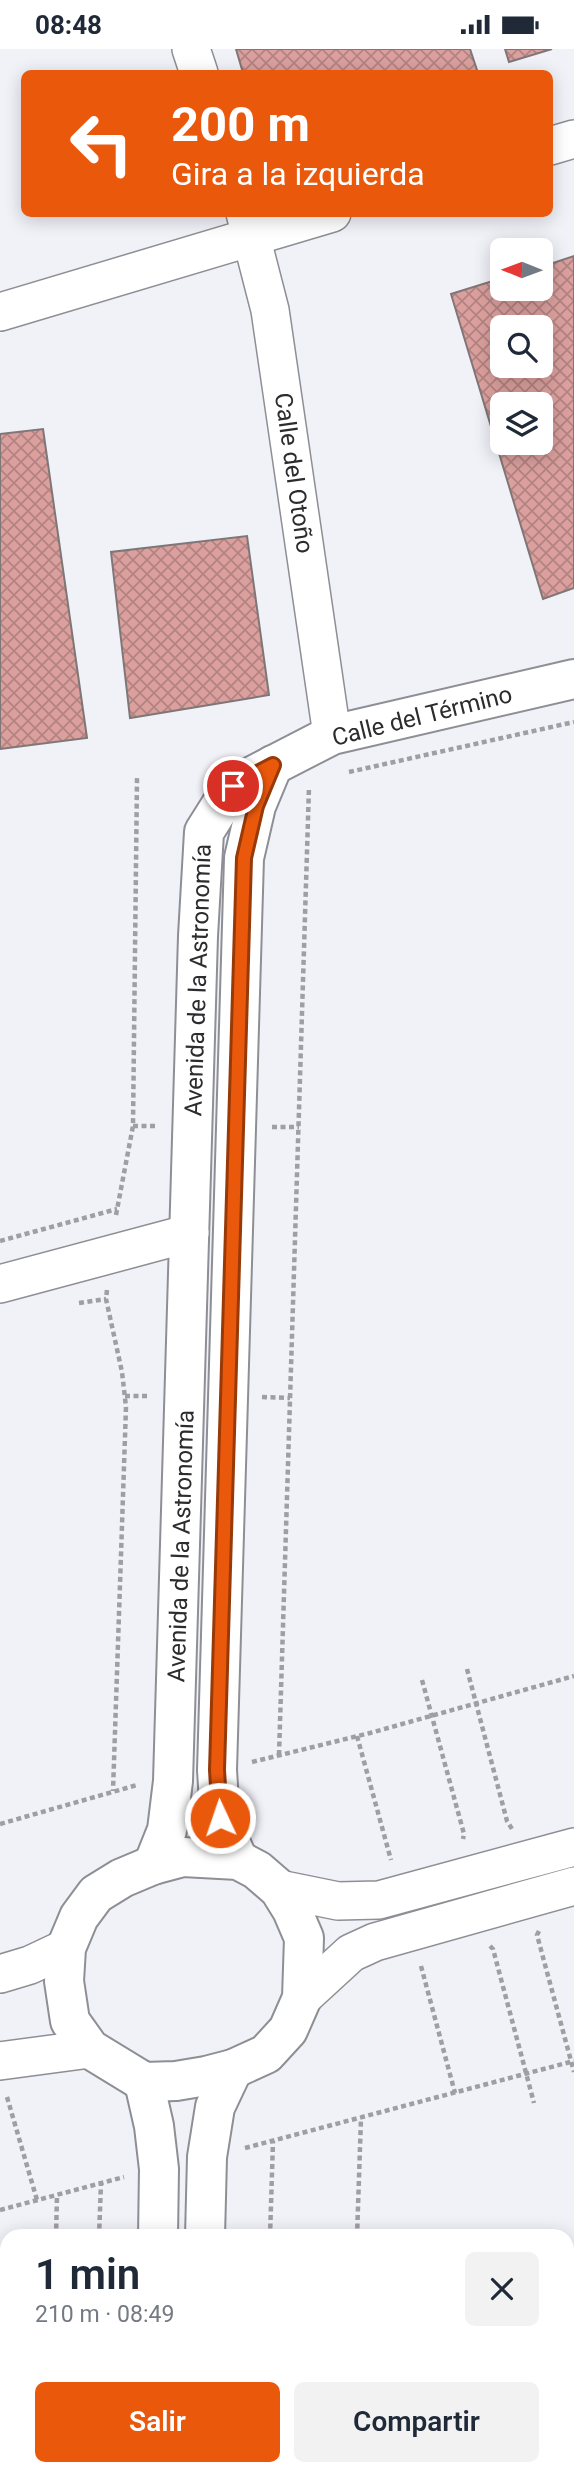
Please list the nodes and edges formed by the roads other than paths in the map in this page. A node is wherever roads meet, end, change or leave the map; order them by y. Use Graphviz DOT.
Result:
graph roads {
  1 [pos="191,49"];
  2 [pos="198,70"];
  3 [pos="574,139"];
  4 [pos="553,145"];
  5 [pos="304,217"];
  6 [pos="248,225"];
  7 [pos="0,312"];
  8 [pos="574,679"];
  9 [pos="332,735"];
  10 [pos="273,765"];
  11 [pos="190,1233"];
  12 [pos="0,1283"];
  13 [pos="574,1847"];
  14 [pos="238,1860"];
  15 [pos="153,1865"];
  16 [pos="574,1886"];
  17 [pos="279,1889"];
  18 [pos="66,1948"];
  19 [pos="0,1974"];
  20 [pos="302,1998"];
  21 [pos="90,2049"];
  22 [pos="233,2069"];
  23 [pos="2,2073"];
  24 [pos="144,2082"];
  25 [pos="158,2229"];
  26 [pos="205,2229"];
  1 -- 2 [label="street"];
  3 -- 4 [label="street"];
  5 -- 6 [label="street"];
  6 -- 7 [label="street"];
  6 -- 9 [label="street, Calle del Otoño"];
  8 -- 9 [label="street, Calle del Término"];
  9 -- 10 [label="street, Calle del Término"];
  10 -- 11 [label="street, Avenida de la Astronomía"];
  10 -- 14 [label="street, Avenida de la Astronomía"];
  11 -- 12 [label="street"];
  11 -- 15 [label="street, Avenida de la Astronomía"];
  13 -- 17 [label="street"];
  14 -- 15 [label="street"];
  14 -- 17 [label="street"];
  15 -- 18 [label="street"];
  16 -- 20 [label="street"];
  17 -- 20 [label="street"];
  18 -- 19 [label="street"];
  18 -- 21 [label="street"];
  20 -- 22 [label="street"];
  21 -- 23 [label="street"];
  21 -- 24 [label="street"];
  22 -- 24 [label="street"];
  22 -- 26 [label="street"];
  24 -- 25 [label="street"];
}
